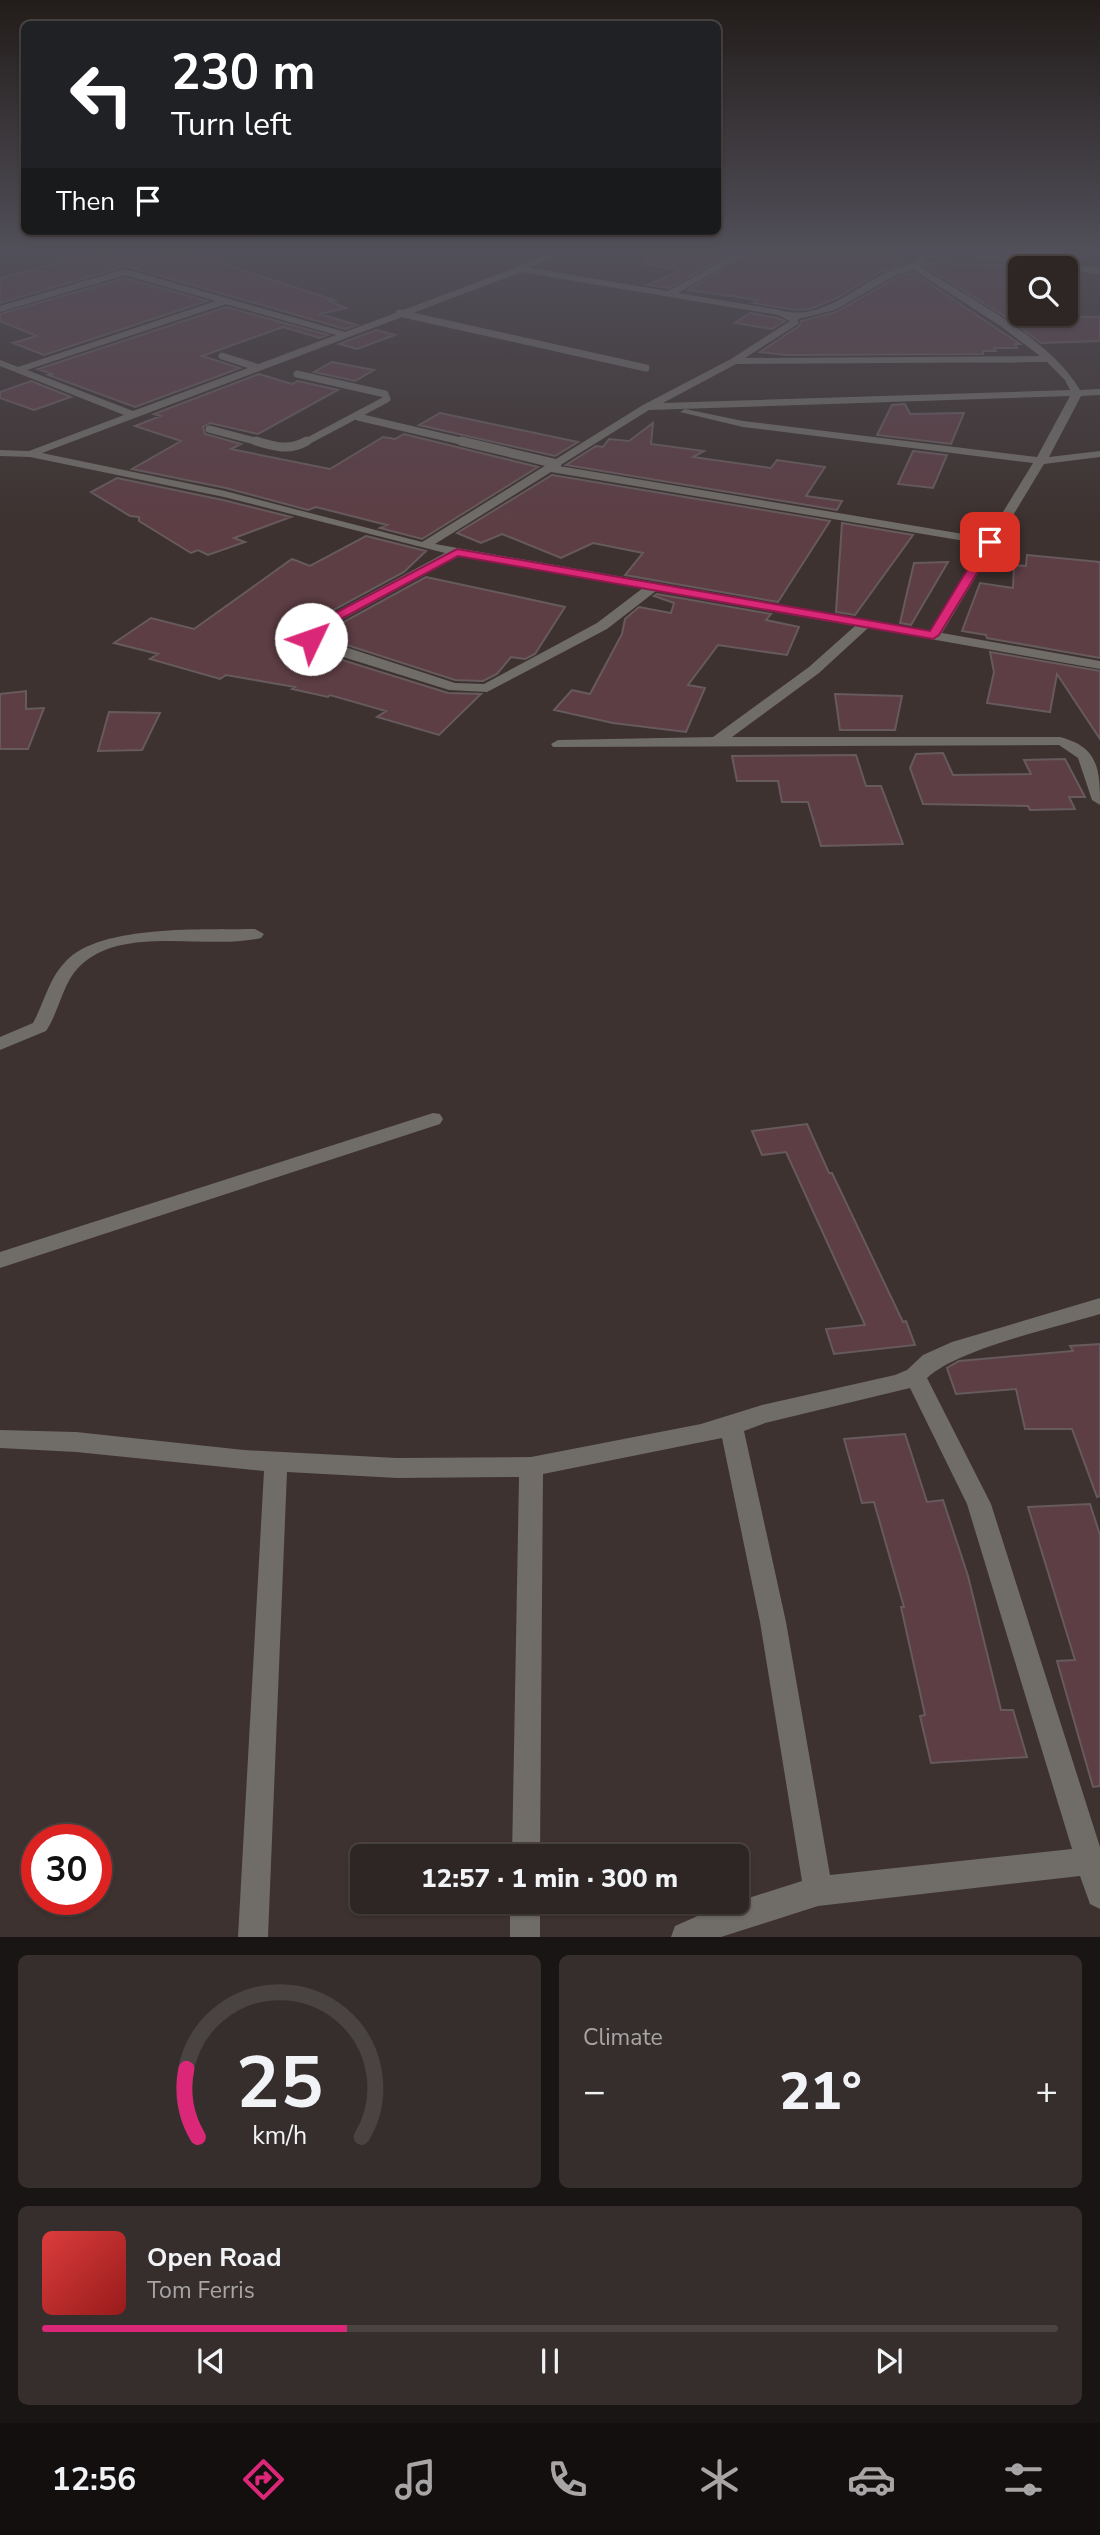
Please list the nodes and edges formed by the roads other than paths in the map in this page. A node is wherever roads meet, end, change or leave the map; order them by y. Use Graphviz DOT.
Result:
graph roads {
  1 [pos="100,342"];
  2 [pos="320,342"];
  3 [pos="531,342"];
  4 [pos="763,342"];
  5 [pos="1027,342"];
  6 [pos="222,356"];
  7 [pos="1048,359"];
  8 [pos="734,361"];
  9 [pos="0,363"];
  10 [pos="257,367"];
  11 [pos="646,368"];
  12 [pos="18,370"];
  13 [pos="298,374"];
  14 [pos="1100,391"];
  15 [pos="1077,393"];
  16 [pos="668,406"];
  17 [pos="647,407"];
  18 [pos="132,415"];
  19 [pos="358,417"];
  20 [pos="209,429"];
  21 [pos="0,453"];
  22 [pos="30,454"];
  23 [pos="1100,454"];
  24 [pos="1040,461"];
  25 [pos="553,466"];
  26 [pos="990,542"];
  27 [pos="424,546"];
  28 [pos="457,552"];
  29 [pos="653,587"];
  30 [pos="866,624"];
  31 [pos="933,635"];
  32 [pos="1100,665"];
  33 [pos="717,741"];
  34 [pos="558,744"];
  35 [pos="1100,800"];
  36 [pos="255,934"];
  37 [pos="0,1044"];
  38 [pos="433,1119"];
  39 [pos="0,1260"];
  40 [pos="1100,1306"];
  41 [pos="915,1376"];
  42 [pos="731,1426"];
  43 [pos="0,1439"];
  44 [pos="275,1462"];
  45 [pos="531,1467"];
  46 [pos="526,1844"];
  47 [pos="1094,1861"];
  48 [pos="818,1891"];
  49 [pos="1100,1894"];
  50 [pos="525,1914"];
  51 [pos="687,1936"];
  52 [pos="253,1937"];
  53 [pos="525,1937"];
  1 -- 12 [label="street"];
  2 -- 10 [label="street"];
  3 -- 11 [label="lane"];
  4 -- 8 [label="street"];
  5 -- 7 [label="street"];
  6 -- 10 [label="lane"];
  7 -- 8 [label="street"];
  7 -- 15 [label="street"];
  8 -- 17 [label="street"];
  9 -- 12 [label="street"];
  10 -- 18 [label="street"];
  12 -- 18 [label="street"];
  13 -- 19 [label="lane"];
  14 -- 15 [label="street"];
  15 -- 16 [label="street"];
  15 -- 24 [label="street"];
  16 -- 17 [label="street"];
  16 -- 24 [label="street"];
  17 -- 25 [label="street"];
  18 -- 22 [label="street"];
  19 -- 20 [label="lane"];
  19 -- 25 [label="lane"];
  21 -- 22 [label="street"];
  22 -- 27 [label="street"];
  23 -- 24 [label="street"];
  24 -- 26 [label="street"];
  25 -- 26 [label="street"];
  25 -- 27 [label="street"];
  26 -- 31 [label="street"];
  27 -- 28 [label="street"];
  28 -- 29 [label="street"];
  28 -- 29 [label="street"];
  29 -- 30 [label="street"];
  30 -- 31 [label="street"];
  30 -- 33 [label="street"];
  31 -- 32 [label="street"];
  33 -- 34 [label="street"];
  33 -- 35 [label="street"];
  36 -- 37 [label="street"];
  38 -- 39 [label="street"];
  40 -- 41 [label="street"];
  41 -- 42 [label="street"];
  41 -- 47 [label="street"];
  42 -- 45 [label="street"];
  42 -- 48 [label="street"];
  43 -- 44 [label="street"];
  44 -- 45 [label="street"];
  44 -- 52 [label="street"];
  45 -- 46 [label="street"];
  47 -- 48 [label="street"];
  47 -- 49 [label="street"];
  48 -- 51 [label="street"];
  50 -- 53 [label="street"];
}
